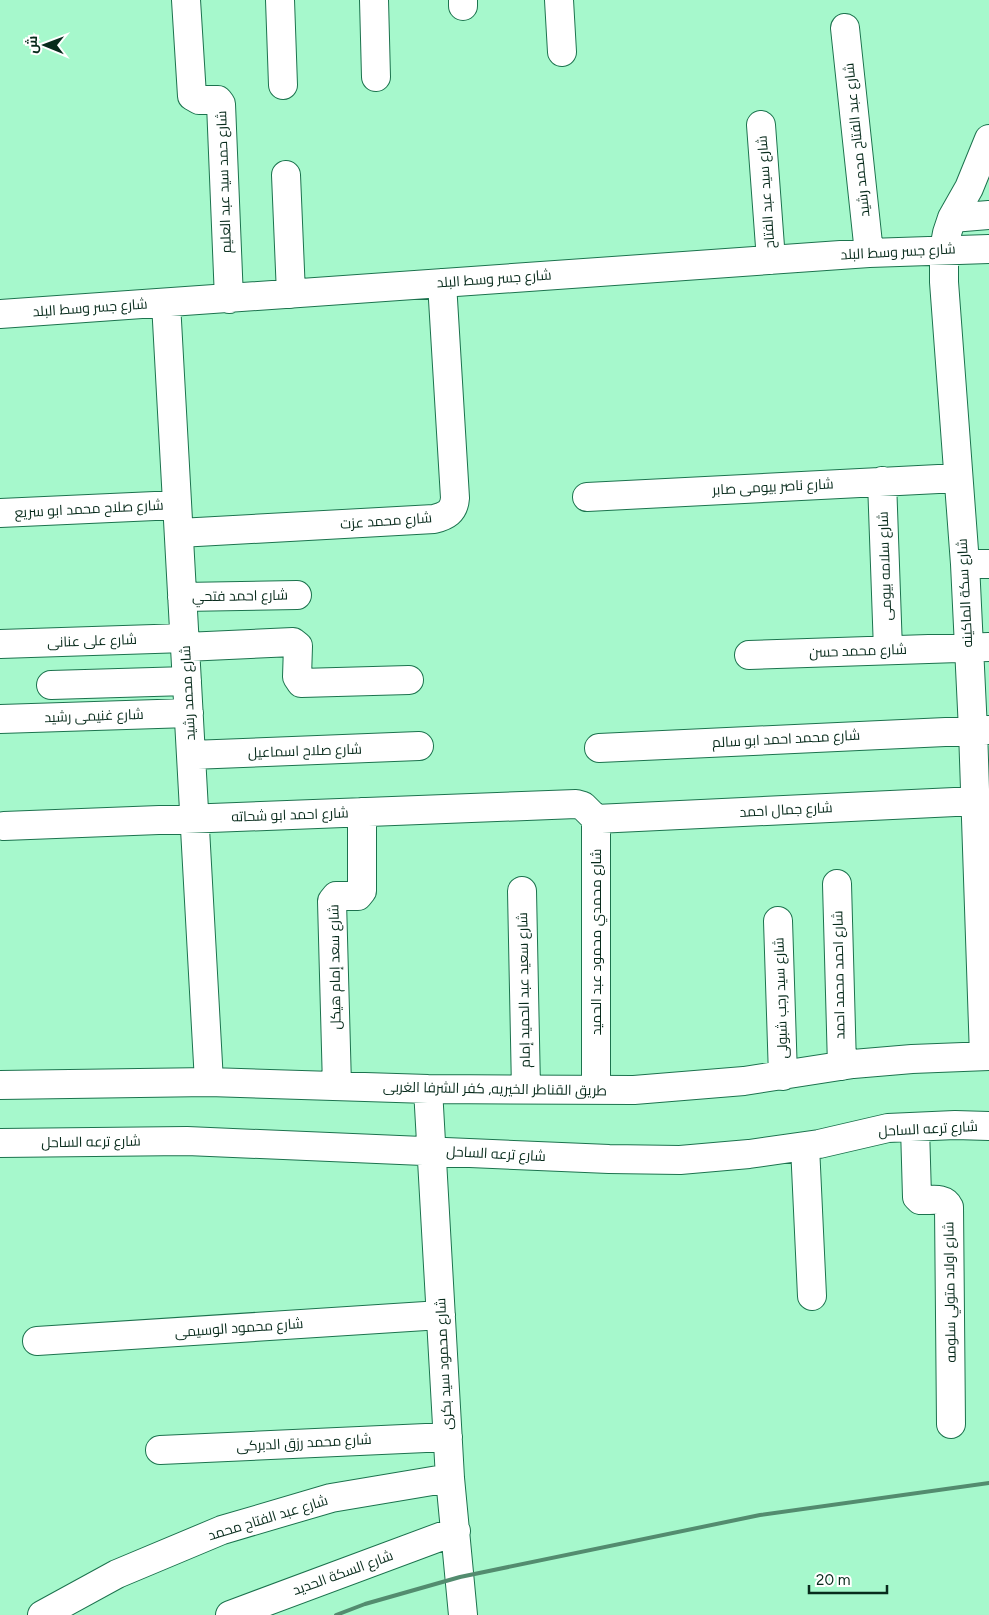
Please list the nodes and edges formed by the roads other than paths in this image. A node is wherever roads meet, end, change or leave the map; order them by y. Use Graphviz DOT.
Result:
graph roads {
  1 [pos="186,0"];
  2 [pos="280,0"];
  3 [pos="374,0"];
  4 [pos="559,0"];
  5 [pos="845,28"];
  6 [pos="562,52"];
  7 [pos="376,77"];
  8 [pos="283,85"];
  9 [pos="761,126"];
  10 [pos="989,139"];
  11 [pos="286,175"];
  12 [pos="989,215"];
  13 [pos="952,218"];
  14 [pos="944,249"];
  15 [pos="989,249"];
  16 [pos="869,253"];
  17 [pos="771,260"];
  18 [pos="442,283"];
  19 [pos="291,294"];
  20 [pos="229,299"];
  21 [pos="166,303"];
  22 [pos="0,314"];
  23 [pos="958,478"];
  24 [pos="882,482"];
  25 [pos="587,497"];
  26 [pos="177,505"];
  27 [pos="0,514"];
  28 [pos="179,534"];
  29 [pos="977,564"];
  30 [pos="297,595"];
  31 [pos="182,597"];
  32 [pos="185,642"];
  33 [pos="0,644"];
  34 [pos="979,647"];
  35 [pos="888,650"];
  36 [pos="749,656"];
  37 [pos="409,680"];
  38 [pos="187,681"];
  39 [pos="52,685"];
  40 [pos="189,713"];
  41 [pos="0,719"];
  42 [pos="981,730"];
  43 [pos="419,746"];
  44 [pos="598,748"];
  45 [pos="191,755"];
  46 [pos="976,801"];
  47 [pos="362,812"];
  48 [pos="586,812"];
  49 [pos="195,819"];
  50 [pos="4,826"];
  51 [pos="837,884"];
  52 [pos="522,891"];
  53 [pos="778,921"];
  54 [pos="987,1056"];
  55 [pos="842,1066"];
  56 [pos="783,1076"];
  57 [pos="209,1082"];
  58 [pos="0,1085"];
  59 [pos="337,1086"];
  60 [pos="428,1089"];
  61 [pos="526,1089"];
  62 [pos="596,1090"];
  63 [pos="989,1126"];
  64 [pos="915,1127"];
  65 [pos="0,1143"];
  66 [pos="805,1146"];
  67 [pos="431,1147"];
  68 [pos="812,1296"];
  69 [pos="440,1315"];
  70 [pos="37,1341"];
  71 [pos="951,1424"];
  72 [pos="448,1437"];
  73 [pos="160,1450"];
  74 [pos="450,1478"];
  75 [pos="456,1532"];
  76 [pos="42,1615"];
  77 [pos="230,1615"];
  78 [pos="464,1615"];
  1 -- 20 [label="street, شارع حمد سيد عبد العليم"];
  2 -- 8 [label="street"];
  3 -- 7 [label="street"];
  4 -- 6 [label="street"];
  5 -- 16 [label="street, شارع عبد الفتاح محمد رشيد"];
  9 -- 17 [label="street, شارع سيد عبد الفتاح"];
  10 -- 13 [label="street, شارع سكة الماكينه"];
  11 -- 19 [label="street"];
  12 -- 13 [label="street"];
  13 -- 14 [label="street, شارع سكة الماكينه"];
  14 -- 15 [label="street, شارع جسر وسط البلد"];
  14 -- 16 [label="street, شارع جسر وسط البلد"];
  14 -- 23 [label="street, شارع سكة الماكينه"];
  16 -- 17 [label="street, شارع جسر وسط البلد"];
  17 -- 18 [label="street, شارع جسر وسط البلد"];
  18 -- 19 [label="street, شارع جسر وسط البلد"];
  18 -- 28 [label="street, شارع محمد عزت"];
  19 -- 20 [label="street, شارع جسر وسط البلد"];
  20 -- 21 [label="street, شارع جسر وسط البلد"];
  21 -- 22 [label="street, شارع جسر وسط البلد"];
  21 -- 26 [label="street, شارع محمد رشيد"];
  23 -- 24 [label="street, شارع ناصر بيومى صابر"];
  23 -- 29 [label="street, شارع سكة الماكينه"];
  24 -- 25 [label="street, شارع ناصر بيومى صابر"];
  24 -- 35 [label="street, شارع سلامه بيومى"];
  26 -- 27 [label="street, شارع صلاح محمد ابو سريع"];
  26 -- 28 [label="street, شارع محمد رشيد"];
  28 -- 31 [label="street, شارع محمد رشيد"];
  29 -- 34 [label="street, شارع سكة الماكينه"];
  30 -- 31 [label="street, شارع احمد فتحي"];
  31 -- 32 [label="street, شارع محمد رشيد"];
  32 -- 33 [label="street, شارع على عنانى"];
  32 -- 37 [label="street, شارع على عنانى"];
  32 -- 38 [label="street, شارع محمد رشيد"];
  34 -- 35 [label="street, شارع محمد حسن"];
  34 -- 42 [label="street, شارع سكة الماكينه"];
  35 -- 36 [label="street, شارع محمد حسن"];
  38 -- 39 [label="street"];
  38 -- 40 [label="street, شارع محمد رشيد"];
  40 -- 41 [label="street, شارع غنيمى رشيد"];
  40 -- 45 [label="street, شارع محمد رشيد"];
  42 -- 44 [label="street, شارع محمد احمد ابو سالم"];
  42 -- 46 [label="street, شارع سكة الماكينه"];
  43 -- 45 [label="street, شارع صلاح اسماعيل"];
  45 -- 49 [label="street, شارع محمد رشيد"];
  46 -- 48 [label="street, شارع جمال احمد"];
  46 -- 54 [label="street, شارع سكة الماكينه"];
  47 -- 48 [label="street, شارع احمد ابو شحاته"];
  47 -- 49 [label="street, شارع احمد ابو شحاته"];
  47 -- 59 [label="street, شارع سعد إمام هيكل"];
  48 -- 62 [label="street, شارع محمدي محمود عبد الحميد"];
  49 -- 50 [label="street, شارع احمد ابو شحاته"];
  49 -- 57 [label="street, شارع محمد رشيد"];
  51 -- 55 [label="street, شارع احمد محمد احمد"];
  52 -- 61 [label="street, شارع سعيد عبد الحميد إمام"];
  53 -- 56 [label="street, شارع سيد رجب شبولى"];
  54 -- 55 [label="street, طريق القناطر الخيريه, كفر الشرفا الغربى"];
  55 -- 56 [label="street, طريق القناطر الخيريه, كفر الشرفا الغربى"];
  56 -- 62 [label="street, طريق القناطر الخيريه, كفر الشرفا الغربى"];
  57 -- 58 [label="street, طريق القناطر الخيريه, كفر الشرفا الغربى"];
  57 -- 59 [label="street, طريق القناطر الخيريه, كفر الشرفا الغربى"];
  59 -- 60 [label="street, طريق القناطر الخيريه, كفر الشرفا الغربى"];
  60 -- 61 [label="street, طريق القناطر الخيريه, كفر الشرفا الغربى"];
  60 -- 67 [label="street, شارع محمود سيد بكرى"];
  61 -- 62 [label="street, طريق القناطر الخيريه, كفر الشرفا الغربى"];
  63 -- 64 [label="street, شارع ترعه الساحل"];
  64 -- 66 [label="street, شارع ترعه الساحل"];
  64 -- 71 [label="street, شارع اولاد متولي سلومه"];
  65 -- 67 [label="street, شارع ترعه الساحل"];
  66 -- 67 [label="street, شارع ترعه الساحل"];
  66 -- 68 [label="street"];
  67 -- 69 [label="street, شارع محمود سيد بكرى"];
  69 -- 70 [label="street, شارع محمود الوسيمى"];
  69 -- 72 [label="street, شارع محمود سيد بكرى"];
  72 -- 73 [label="street, شارع محمد رزق الدبركى"];
  72 -- 74 [label="street, شارع محمود سيد بكرى"];
  74 -- 75 [label="street, شارع محمود سيد بكرى"];
  74 -- 76 [label="street, شارع عبد الفتاح محمد"];
  75 -- 77 [label="street, شارع السكة الحديد"];
  75 -- 78 [label="street, شارع محمود سيد بكرى"];
}
